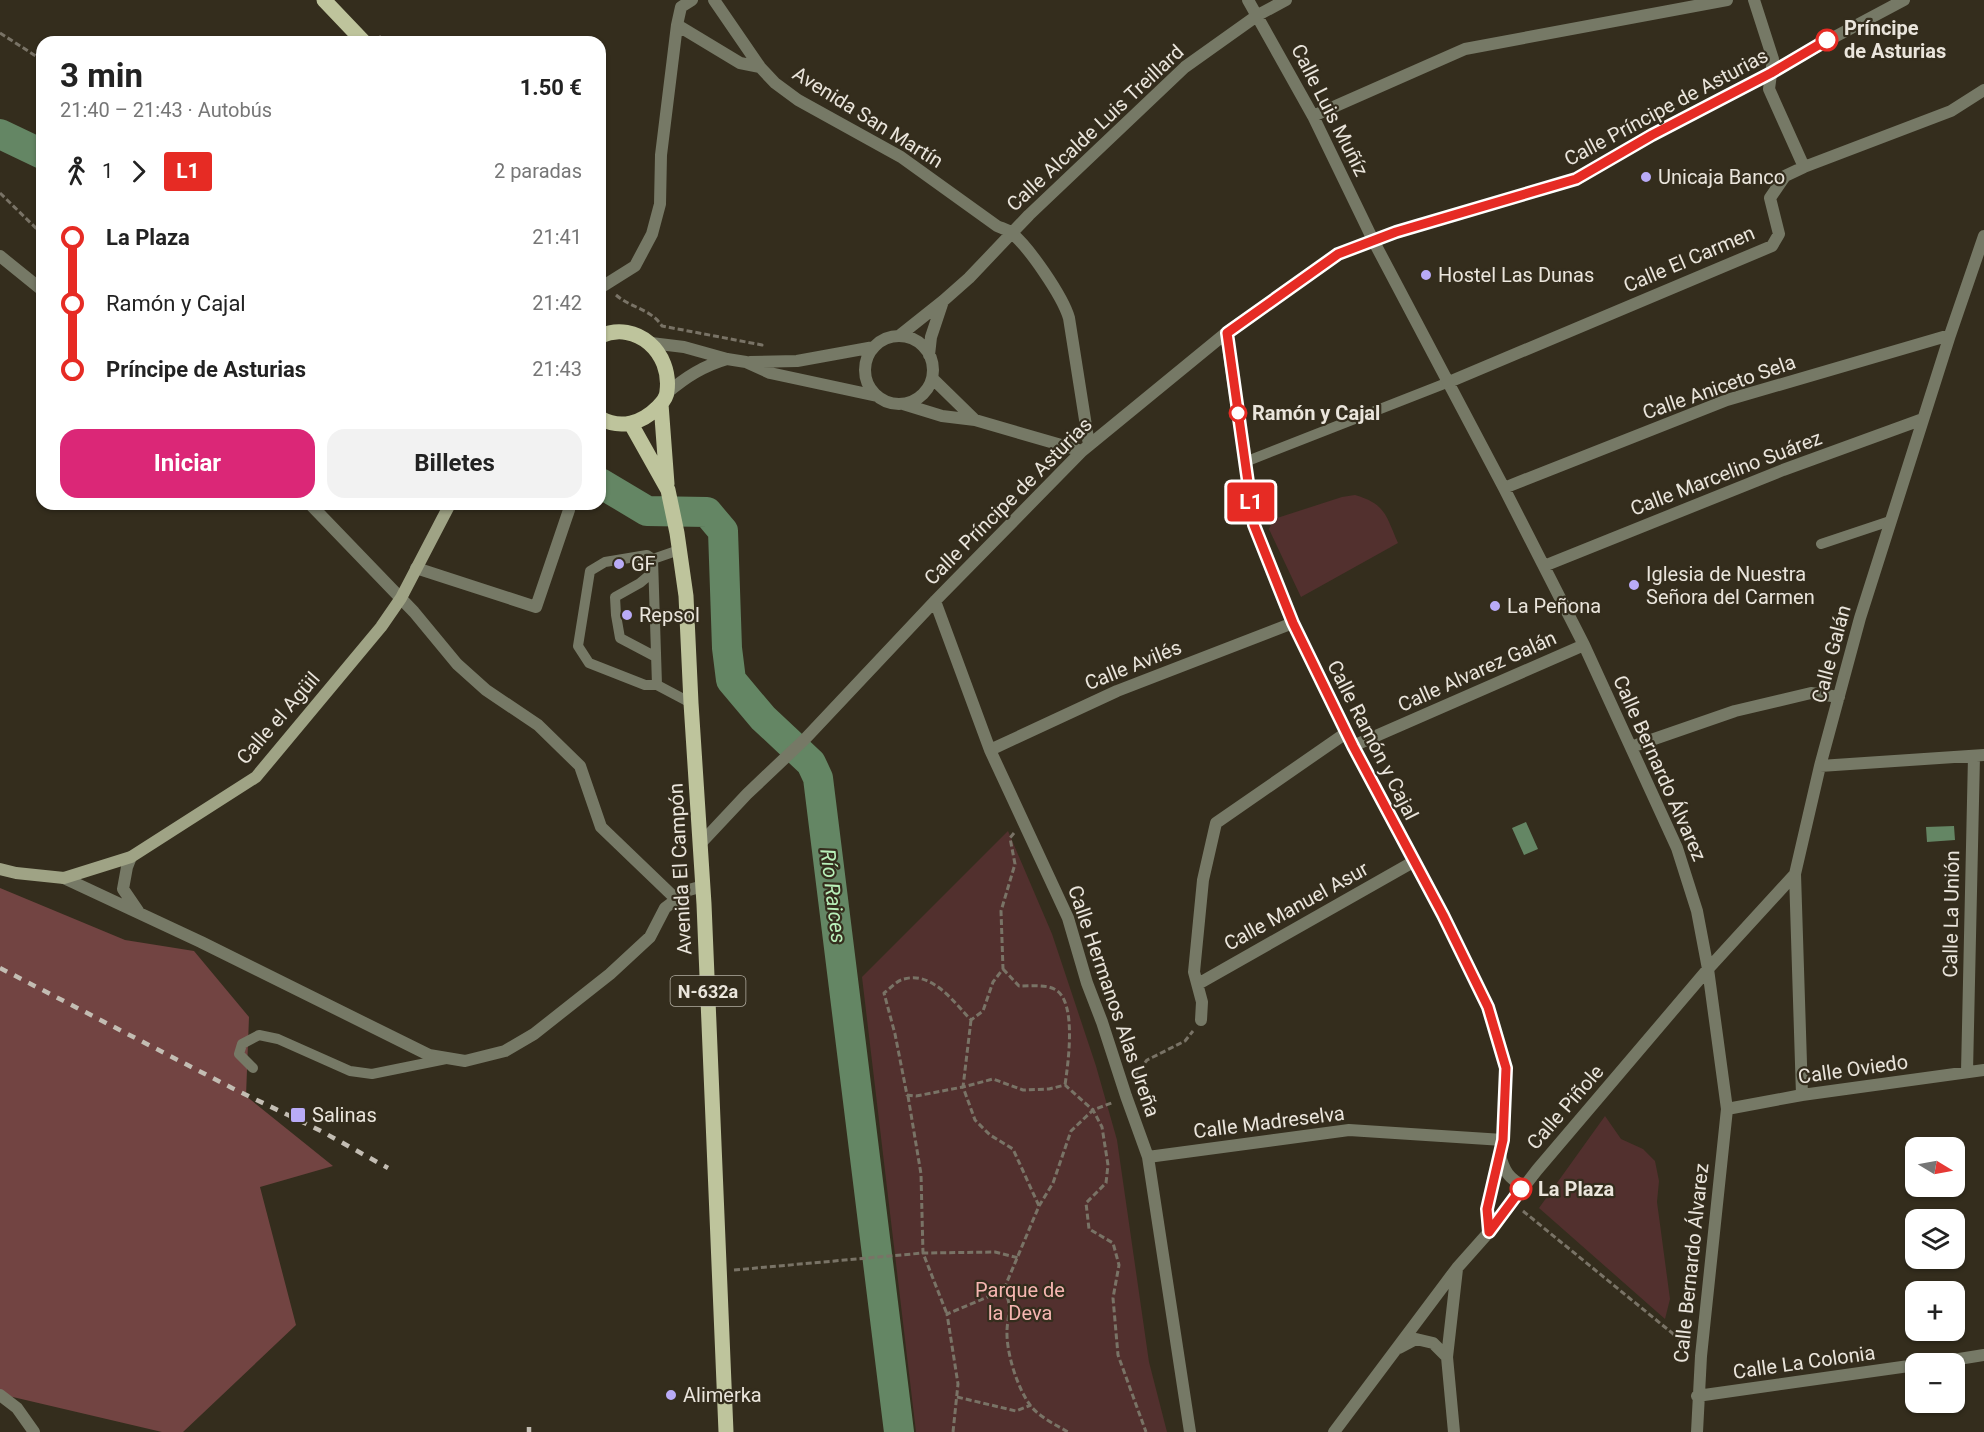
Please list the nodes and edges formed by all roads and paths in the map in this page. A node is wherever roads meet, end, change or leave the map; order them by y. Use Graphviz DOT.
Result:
graph roads {
  1 [pos="324,0"];
  2 [pos="692,0"];
  3 [pos="714,0"];
  4 [pos="1248,0"];
  5 [pos="1286,0"];
  6 [pos="1727,0"];
  7 [pos="1754,0"];
  8 [pos="1904,0"];
  9 [pos="1258,15"];
  10 [pos="677,25"];
  11 [pos="0,33"];
  12 [pos="358,36"];
  13 [pos="36,56"];
  14 [pos="760,67"];
  15 [pos="1771,73"];
  16 [pos="1984,90"];
  17 [pos="1313,116"];
  18 [pos="1804,167"];
  19 [pos="0,193"];
  20 [pos="36,228"];
  21 [pos="1011,233"];
  22 [pos="1984,236"];
  23 [pos="1373,240"];
  24 [pos="0,256"];
  25 [pos="606,284"];
  26 [pos="36,286"];
  27 [pos="606,289"];
  28 [pos="943,301"];
  29 [pos="1227,333"];
  30 [pos="1950,334"];
  31 [pos="606,335"];
  32 [pos="899,336"];
  33 [pos="651,343"];
  34 [pos="874,347"];
  35 [pos="929,355"];
  36 [pos="727,359"];
  37 [pos="746,362"];
  38 [pos="759,362"];
  39 [pos="932,378"];
  40 [pos="1449,382"];
  41 [pos="877,396"];
  42 [pos="664,399"];
  43 [pos="903,404"];
  44 [pos="1923,419"];
  45 [pos="975,420"];
  46 [pos="606,421"];
  47 [pos="631,424"];
  48 [pos="1086,448"];
  49 [pos="1245,462"];
  50 [pos="1504,488"];
  51 [pos="668,490"];
  52 [pos="316,510"];
  53 [pos="447,510"];
  54 [pos="569,510"];
  55 [pos="1890,521"];
  56 [pos="1821,544"];
  57 [pos="680,550"];
  58 [pos="653,559"];
  59 [pos="1544,566"];
  60 [pos="416,568"];
  61 [pos="653,572"];
  62 [pos="401,598"];
  63 [pos="935,601"];
  64 [pos="1293,623"];
  65 [pos="1584,645"];
  66 [pos="656,657"];
  67 [pos="657,685"];
  68 [pos="1839,697"];
  69 [pos="691,703"];
  70 [pos="1346,733"];
  71 [pos="1353,746"];
  72 [pos="1631,747"];
  73 [pos="990,750"];
  74 [pos="1979,756"];
  75 [pos="1821,766"];
  76 [pos="1024,824"];
  77 [pos="701,843"];
  78 [pos="131,857"];
  79 [pos="1413,862"];
  80 [pos="0,868"];
  81 [pos="1795,874"];
  82 [pos="64,878"];
  83 [pos="703,886"];
  84 [pos="677,900"];
  85 [pos="138,912"];
  86 [pos="1003,969"];
  87 [pos="1708,969"];
  88 [pos="1198,984"];
  89 [pos="971,1020"];
  90 [pos="1201,1020"];
  91 [pos="449,1058"];
  92 [pos="253,1068"];
  93 [pos="1984,1070"];
  94 [pos="1967,1072"];
  95 [pos="1065,1085"];
  96 [pos="963,1087"];
  97 [pos="1125,1091"];
  98 [pos="907,1095"];
  99 [pos="1802,1095"];
  100 [pos="1727,1109"];
  101 [pos="1093,1110"];
  102 [pos="1503,1140"];
  103 [pos="1499,1154"];
  104 [pos="1148,1157"];
  105 [pos="1524,1186"];
  106 [pos="1511,1201"];
  107 [pos="1039,1206"];
  108 [pos="1489,1232"];
  109 [pos="923,1253"];
  110 [pos="1018,1258"];
  111 [pos="1457,1268"];
  112 [pos="719,1271"];
  113 [pos="1004,1290"];
  114 [pos="947,1314"];
  115 [pos="1395,1350"];
  116 [pos="1984,1355"];
  117 [pos="1701,1356"];
  118 [pos="1447,1357"];
  119 [pos="1965,1358"];
  120 [pos="1905,1367"];
  121 [pos="0,1395"];
  122 [pos="1698,1396"];
  123 [pos="957,1397"];
  124 [pos="1031,1406"];
  125 [pos="34,1432"];
  126 [pos="726,1432"];
  127 [pos="953,1432"];
  128 [pos="1068,1432"];
  129 [pos="1146,1432"];
  130 [pos="1190,1432"];
  131 [pos="1334,1432"];
  132 [pos="1454,1432"];
  133 [pos="1697,1432"];
  1 -- 12 [label="main road"];
  2 -- 10 [label="street"];
  3 -- 14 [label="street, Avenida San Martín"];
  4 -- 9 [label="street, Calle Luis Muñíz"];
  5 -- 9 [label="street, Calle Alcalde Luis Treillard"];
  6 -- 17 [label="street"];
  7 -- 15 [label="street"];
  8 -- 15 [label="street, Calle Príncipe de Asturias"];
  9 -- 17 [label="street, Calle Luis Muñíz"];
  9 -- 21 [label="street, Calle Alcalde Luis Treillard"];
  10 -- 14 [label="street"];
  10 -- 25 [label="street"];
  11 -- 13 [label="path"];
  14 -- 21 [label="street, Avenida San Martín"];
  15 -- 18 [label="street"];
  15 -- 23 [label="street, Calle Príncipe de Asturias"];
  16 -- 18 [label="street, Calle El Carmen"];
  17 -- 23 [label="street, Calle Luis Muñíz"];
  18 -- 40 [label="street, Calle El Carmen"];
  19 -- 20 [label="path"];
  21 -- 28 [label="street, Calle Alcalde Luis Treillard"];
  21 -- 48 [label="street, Avenida San Martín"];
  22 -- 30 [label="street, Calle Galán"];
  23 -- 29 [label="street, Calle Príncipe de Asturias"];
  23 -- 40 [label="street, Calle Bernardo Álvarez"];
  24 -- 26 [label="street"];
  27 -- 38 [label="path"];
  28 -- 32 [label="street, Calle Alcalde Luis Treillard"];
  28 -- 35 [label="street"];
  29 -- 48 [label="street, Calle Príncipe de Asturias"];
  29 -- 49 [label="street, Calle Ramón y Cajal"];
  30 -- 44 [label="street, Calle Galán"];
  30 -- 50 [label="street, Calle Aniceto Sela"];
  31 -- 33 [label="main road"];
  32 -- 34 [label="street"];
  32 -- 35 [label="street"];
  33 -- 36 [label="street"];
  33 -- 42 [label="main road"];
  34 -- 38 [label="street"];
  34 -- 41 [label="street"];
  35 -- 39 [label="street"];
  36 -- 37 [label="street"];
  36 -- 42 [label="street"];
  37 -- 38 [label="street"];
  37 -- 41 [label="street"];
  39 -- 43 [label="street"];
  39 -- 45 [label="street"];
  40 -- 49 [label="lane"];
  40 -- 50 [label="street, Calle Bernardo Álvarez"];
  41 -- 43 [label="street"];
  42 -- 47 [label="main road"];
  42 -- 51 [label="main road"];
  43 -- 45 [label="street"];
  44 -- 55 [label="street, Calle Galán"];
  44 -- 59 [label="street, Calle Marcelino Suárez"];
  45 -- 48 [label="street"];
  46 -- 47 [label="main road"];
  47 -- 51 [label="main road, Avenida El Campón / N-632a"];
  48 -- 63 [label="street, Calle Príncipe de Asturias"];
  49 -- 64 [label="street, Calle Ramón y Cajal"];
  50 -- 59 [label="street, Calle Bernardo Álvarez"];
  51 -- 57 [label="main road, Avenida El Campón / N-632a"];
  52 -- 62 [label="street"];
  53 -- 60 [label="street, Calle el Agüil"];
  54 -- 60 [label="street"];
  55 -- 56 [label="lane"];
  55 -- 68 [label="street, Calle Galán"];
  57 -- 58 [label="lane"];
  57 -- 69 [label="main road, Avenida El Campón / N-632a"];
  58 -- 61 [label="lane"];
  58 -- 67 [label="lane"];
  59 -- 65 [label="street, Calle Bernardo Álvarez"];
  60 -- 62 [label="street, Calle el Agüil"];
  61 -- 66 [label="lane"];
  61 -- 66 [label="lane"];
  62 -- 78 [label="street, Calle el Agüil"];
  62 -- 84 [label="street"];
  63 -- 73 [label="street, Calle Hermanos Alas Ureña"];
  63 -- 77 [label="street, Calle Príncipe de Asturias"];
  64 -- 70 [label="street, Calle Ramón y Cajal"];
  64 -- 73 [label="street, Calle Avilés"];
  65 -- 71 [label="street, Calle Alvarez Galán"];
  65 -- 72 [label="street, Calle Bernardo Álvarez"];
  66 -- 67 [label="lane"];
  67 -- 69 [label="lane"];
  68 -- 72 [label="street"];
  68 -- 75 [label="street, Calle Galán"];
  69 -- 77 [label="main road, Avenida El Campón / N-632a"];
  70 -- 71 [label="street, Calle Ramón y Cajal"];
  70 -- 88 [label="street"];
  71 -- 79 [label="street, Calle Ramón y Cajal"];
  72 -- 87 [label="street, Calle Bernardo Álvarez"];
  73 -- 76 [label="street, Calle Hermanos Alas Ureña"];
  74 -- 75 [label="street"];
  74 -- 94 [label="street, Calle La Unión"];
  75 -- 81 [label="street, Calle Galán"];
  76 -- 86 [label="path"];
  76 -- 97 [label="street, Calle Hermanos Alas Ureña"];
  77 -- 83 [label="main road, Avenida El Campón / N-632a"];
  78 -- 82 [label="street, Calle el Agüil"];
  78 -- 85 [label="street"];
  79 -- 88 [label="street, Calle Manuel Asur"];
  79 -- 102 [label="street, Calle Ramón y Cajal"];
  80 -- 82 [label="street"];
  81 -- 87 [label="street, Calle Piñole"];
  81 -- 99 [label="street, Calle Galán"];
  82 -- 85 [label="street"];
  83 -- 84 [label="street"];
  83 -- 112 [label="main road, Avenida El Campón / N-632a"];
  84 -- 91 [label="street"];
  85 -- 91 [label="street"];
  86 -- 89 [label="path"];
  86 -- 95 [label="path"];
  87 -- 100 [label="street, Calle Bernardo Álvarez"];
  87 -- 105 [label="street, Calle Piñole"];
  88 -- 90 [label="street"];
  89 -- 96 [label="path"];
  89 -- 98 [label="path"];
  90 -- 97 [label="path"];
  91 -- 92 [label="lane"];
  93 -- 94 [label="street, Calle Oviedo"];
  94 -- 99 [label="street, Calle Oviedo"];
  95 -- 96 [label="path"];
  95 -- 101 [label="path"];
  96 -- 98 [label="path"];
  96 -- 107 [label="path"];
  97 -- 101 [label="path"];
  97 -- 104 [label="street, Calle Hermanos Alas Ureña"];
  98 -- 109 [label="path"];
  99 -- 100 [label="street, Calle Oviedo"];
  100 -- 117 [label="street, Calle Bernardo Álvarez"];
  101 -- 107 [label="path"];
  101 -- 129 [label="path"];
  102 -- 103 [label="street, Calle Ramón y Cajal"];
  102 -- 104 [label="street, Calle Madreselva"];
  103 -- 105 [label="street"];
  103 -- 108 [label="street, Calle Ramón y Cajal"];
  104 -- 130 [label="street, Calle Hermanos Alas Ureña"];
  105 -- 106 [label="street, Calle Piñole"];
  106 -- 108 [label="street, Calle Piñole"];
  106 -- 117 [label="path"];
  107 -- 110 [label="path"];
  108 -- 111 [label="street, Calle Piñole"];
  109 -- 110 [label="path"];
  109 -- 112 [label="path"];
  109 -- 114 [label="path"];
  110 -- 113 [label="path"];
  111 -- 115 [label="street, Calle Piñole"];
  111 -- 118 [label="street"];
  112 -- 126 [label="main road, Avenida El Campón / N-632a"];
  113 -- 114 [label="path"];
  113 -- 124 [label="path"];
  114 -- 123 [label="path"];
  115 -- 118 [label="street"];
  115 -- 131 [label="street, Calle Piñole"];
  116 -- 119 [label="street"];
  117 -- 122 [label="street, Calle Bernardo Álvarez"];
  118 -- 132 [label="street"];
  120 -- 122 [label="street, Calle La Colonia"];
  121 -- 125 [label="street"];
  122 -- 133 [label="street, Calle Bernardo Álvarez"];
  123 -- 124 [label="path"];
  123 -- 127 [label="path"];
  124 -- 128 [label="path"];
}
